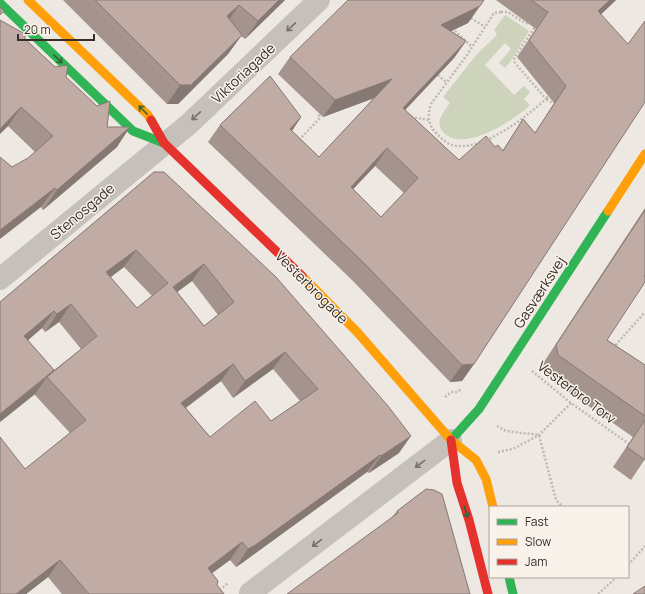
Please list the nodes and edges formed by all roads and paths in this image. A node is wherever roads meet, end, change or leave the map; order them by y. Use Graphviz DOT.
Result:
graph roads {
  1 [pos="28,0"];
  2 [pos="319,0"];
  3 [pos="0,3"];
  4 [pos="471,18"];
  5 [pos="451,27"];
  6 [pos="485,27"];
  7 [pos="472,47"];
  8 [pos="438,74"];
  9 [pos="446,82"];
  10 [pos="554,87"];
  11 [pos="546,99"];
  12 [pos="327,106"];
  13 [pos="557,107"];
  14 [pos="410,116"];
  15 [pos="428,120"];
  16 [pos="297,142"];
  17 [pos="164,143"];
  18 [pos="645,154"];
  19 [pos="0,279"];
  20 [pos="645,312"];
  21 [pos="610,351"];
  22 [pos="514,356"];
  23 [pos="571,403"];
  24 [pos="539,435"];
  25 [pos="451,440"];
  26 [pos="629,444"];
  27 [pos="513,449"];
  28 [pos="493,506"];
  29 [pos="561,506"];
  30 [pos="645,546"];
  31 [pos="629,564"];
  32 [pos="509,578"];
  33 [pos="616,578"];
  34 [pos="250,593"];
  35 [pos="488,594"];
  36 [pos="513,594"];
  37 [pos="598,594"];
  17 -- 1 [label="street, Vesterbrogade, one-way"];
  2 -- 17 [label="street, Viktoriagade, one-way"];
  3 -- 17 [label="street, Vesterbrogade, one-way"];
  4 -- 6 [label="path"];
  5 -- 7 [label="path"];
  6 -- 7 [label="path"];
  6 -- 11 [label="path"];
  7 -- 9 [label="path"];
  8 -- 9 [label="path"];
  9 -- 15 [label="path"];
  10 -- 11 [label="path"];
  11 -- 13 [label="path"];
  11 -- 15 [label="path"];
  12 -- 16 [label="path"];
  14 -- 15 [label="path"];
  17 -- 19 [label="street, Stenosgade"];
  17 -- 25 [label="street, Vesterbrogade"];
  18 -- 22 [label="street, Gasværksvej"];
  20 -- 21 [label="path"];
  22 -- 23 [label="path, Vesterbro Torv"];
  22 -- 25 [label="street, Gasværksvej"];
  23 -- 24 [label="path"];
  23 -- 26 [label="path, Vesterbro Torv"];
  24 -- 27 [label="path"];
  24 -- 29 [label="path"];
  25 -- 28 [label="street, Vesterbrogade"];
  25 -- 34 [label="street, one-way"];
  25 -- 35 [label="street, one-way"];
  30 -- 31 [label="path"];
  32 -- 36 [label="street"];
  33 -- 37 [label="path"];
}
